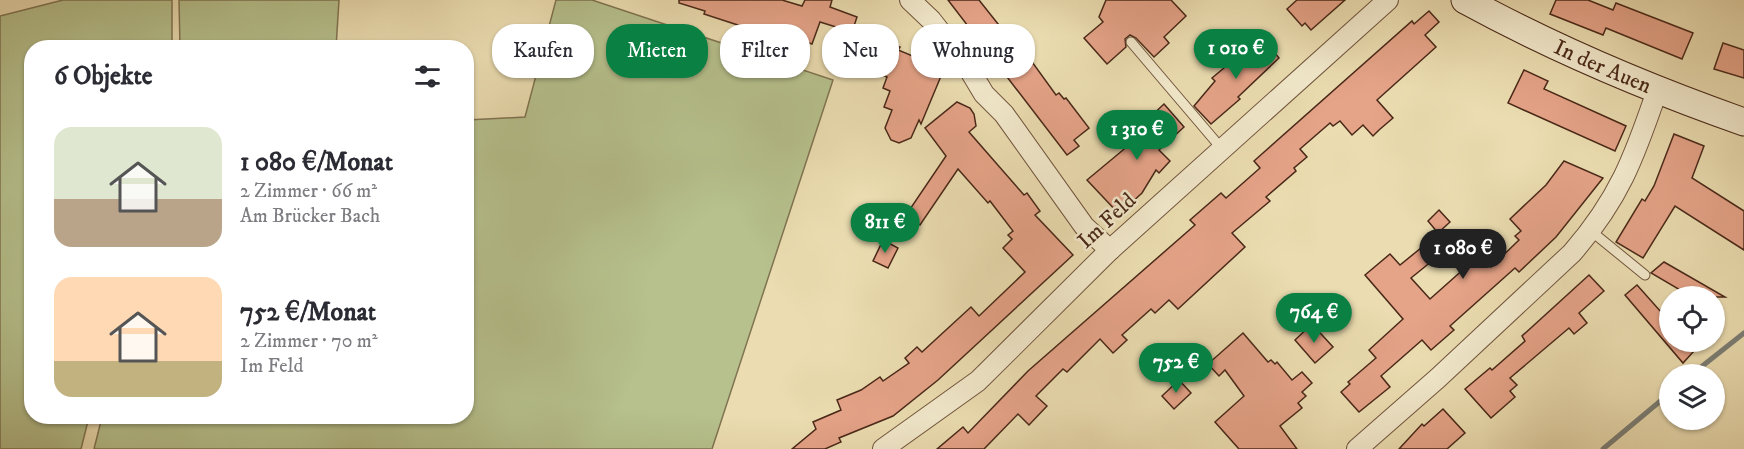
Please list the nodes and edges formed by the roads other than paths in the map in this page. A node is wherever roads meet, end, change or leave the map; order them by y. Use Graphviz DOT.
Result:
graph roads {
  1 [pos="910,0"];
  2 [pos="1388,0"];
  3 [pos="1465,0"];
  4 [pos="1131,42"];
  5 [pos="1657,92"];
  6 [pos="1744,122"];
  7 [pos="1222,149"];
  8 [pos="1591,231"];
  9 [pos="1110,250"];
  10 [pos="1646,275"];
  11 [pos="883,449"];
  12 [pos="1357,449"];
  1 -- 9 [label="street"];
  2 -- 7 [label="street, Im Feld"];
  3 -- 5 [label="street, In der Auen"];
  4 -- 7 [label="lane"];
  5 -- 6 [label="street, In der Auen"];
  5 -- 8 [label="street"];
  7 -- 9 [label="street, Im Feld"];
  8 -- 10 [label="lane"];
  8 -- 12 [label="street"];
  9 -- 11 [label="street, Im Feld"];
}
